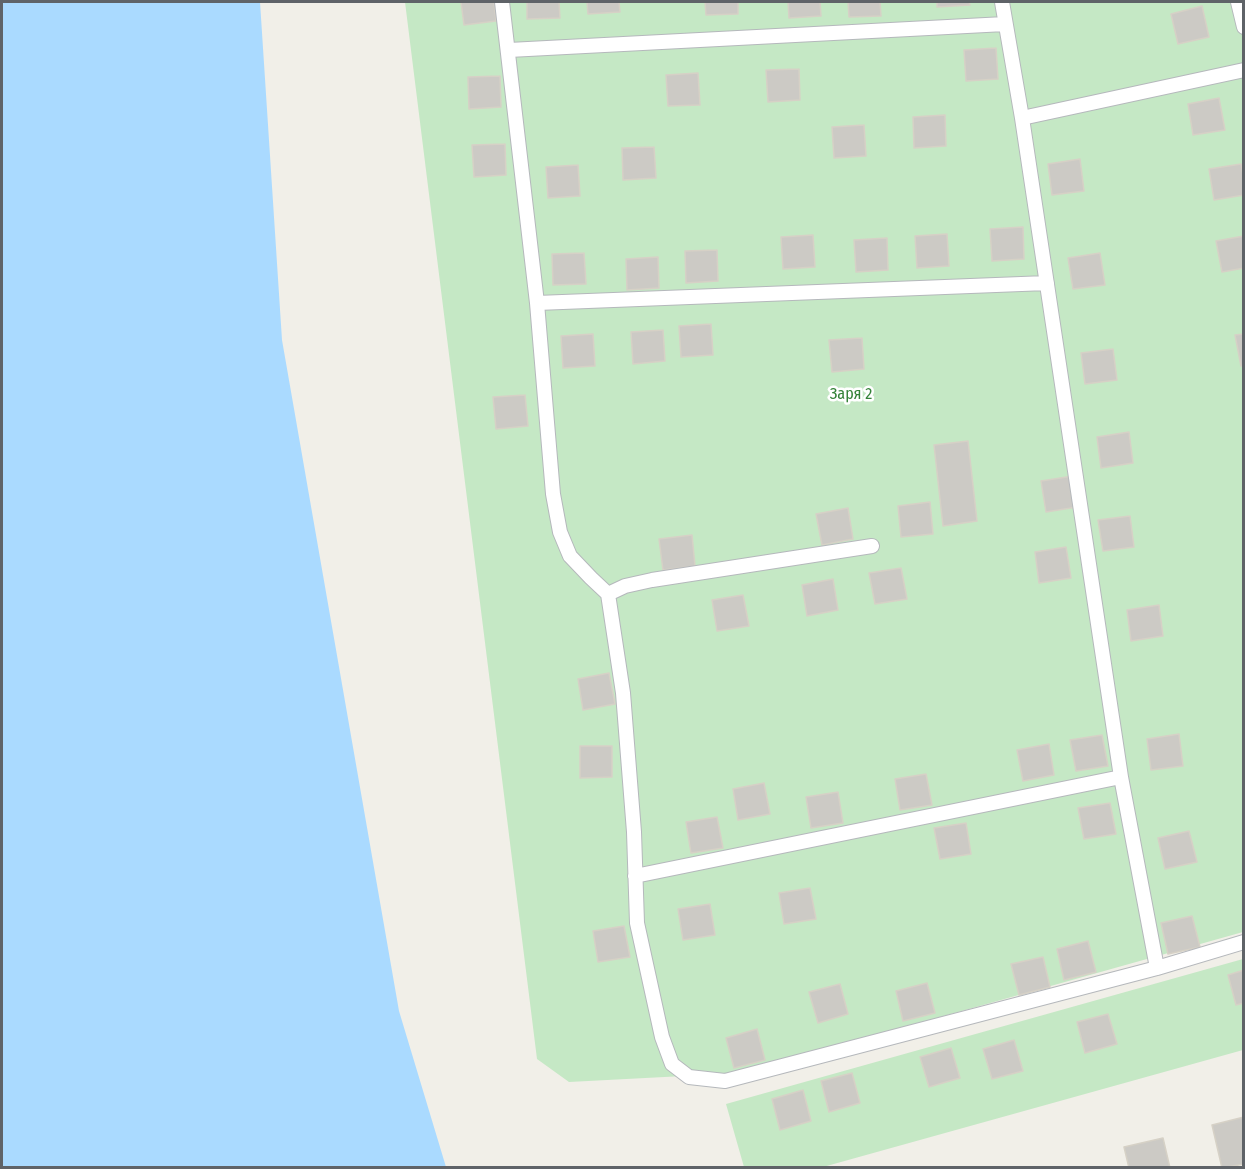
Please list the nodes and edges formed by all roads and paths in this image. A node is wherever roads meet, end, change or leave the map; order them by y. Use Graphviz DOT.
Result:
graph roads {
  1 [pos="502,2"];
  2 [pos="1002,2"];
  3 [pos="1238,2"];
  4 [pos="1005,24"];
  5 [pos="1244,27"];
  6 [pos="508,50"];
  7 [pos="1244,70"];
  8 [pos="1022,118"];
  9 [pos="1047,283"];
  10 [pos="537,303"];
  11 [pos="873,546"];
  12 [pos="608,594"];
  13 [pos="1121,777"];
  14 [pos="635,876"];
  15 [pos="1244,942"];
  16 [pos="1157,968"];
  1 -- 6 [label="lane"];
  2 -- 4 [label="lane"];
  3 -- 5 [label="lane"];
  4 -- 6 [label="lane"];
  4 -- 8 [label="lane"];
  6 -- 10 [label="lane"];
  7 -- 8 [label="lane"];
  8 -- 9 [label="lane"];
  9 -- 10 [label="lane"];
  9 -- 13 [label="lane"];
  10 -- 12 [label="lane"];
  11 -- 12 [label="lane"];
  12 -- 14 [label="lane"];
  13 -- 14 [label="lane"];
  13 -- 16 [label="lane"];
  14 -- 16 [label="lane"];
  15 -- 16 [label="lane"];
}
